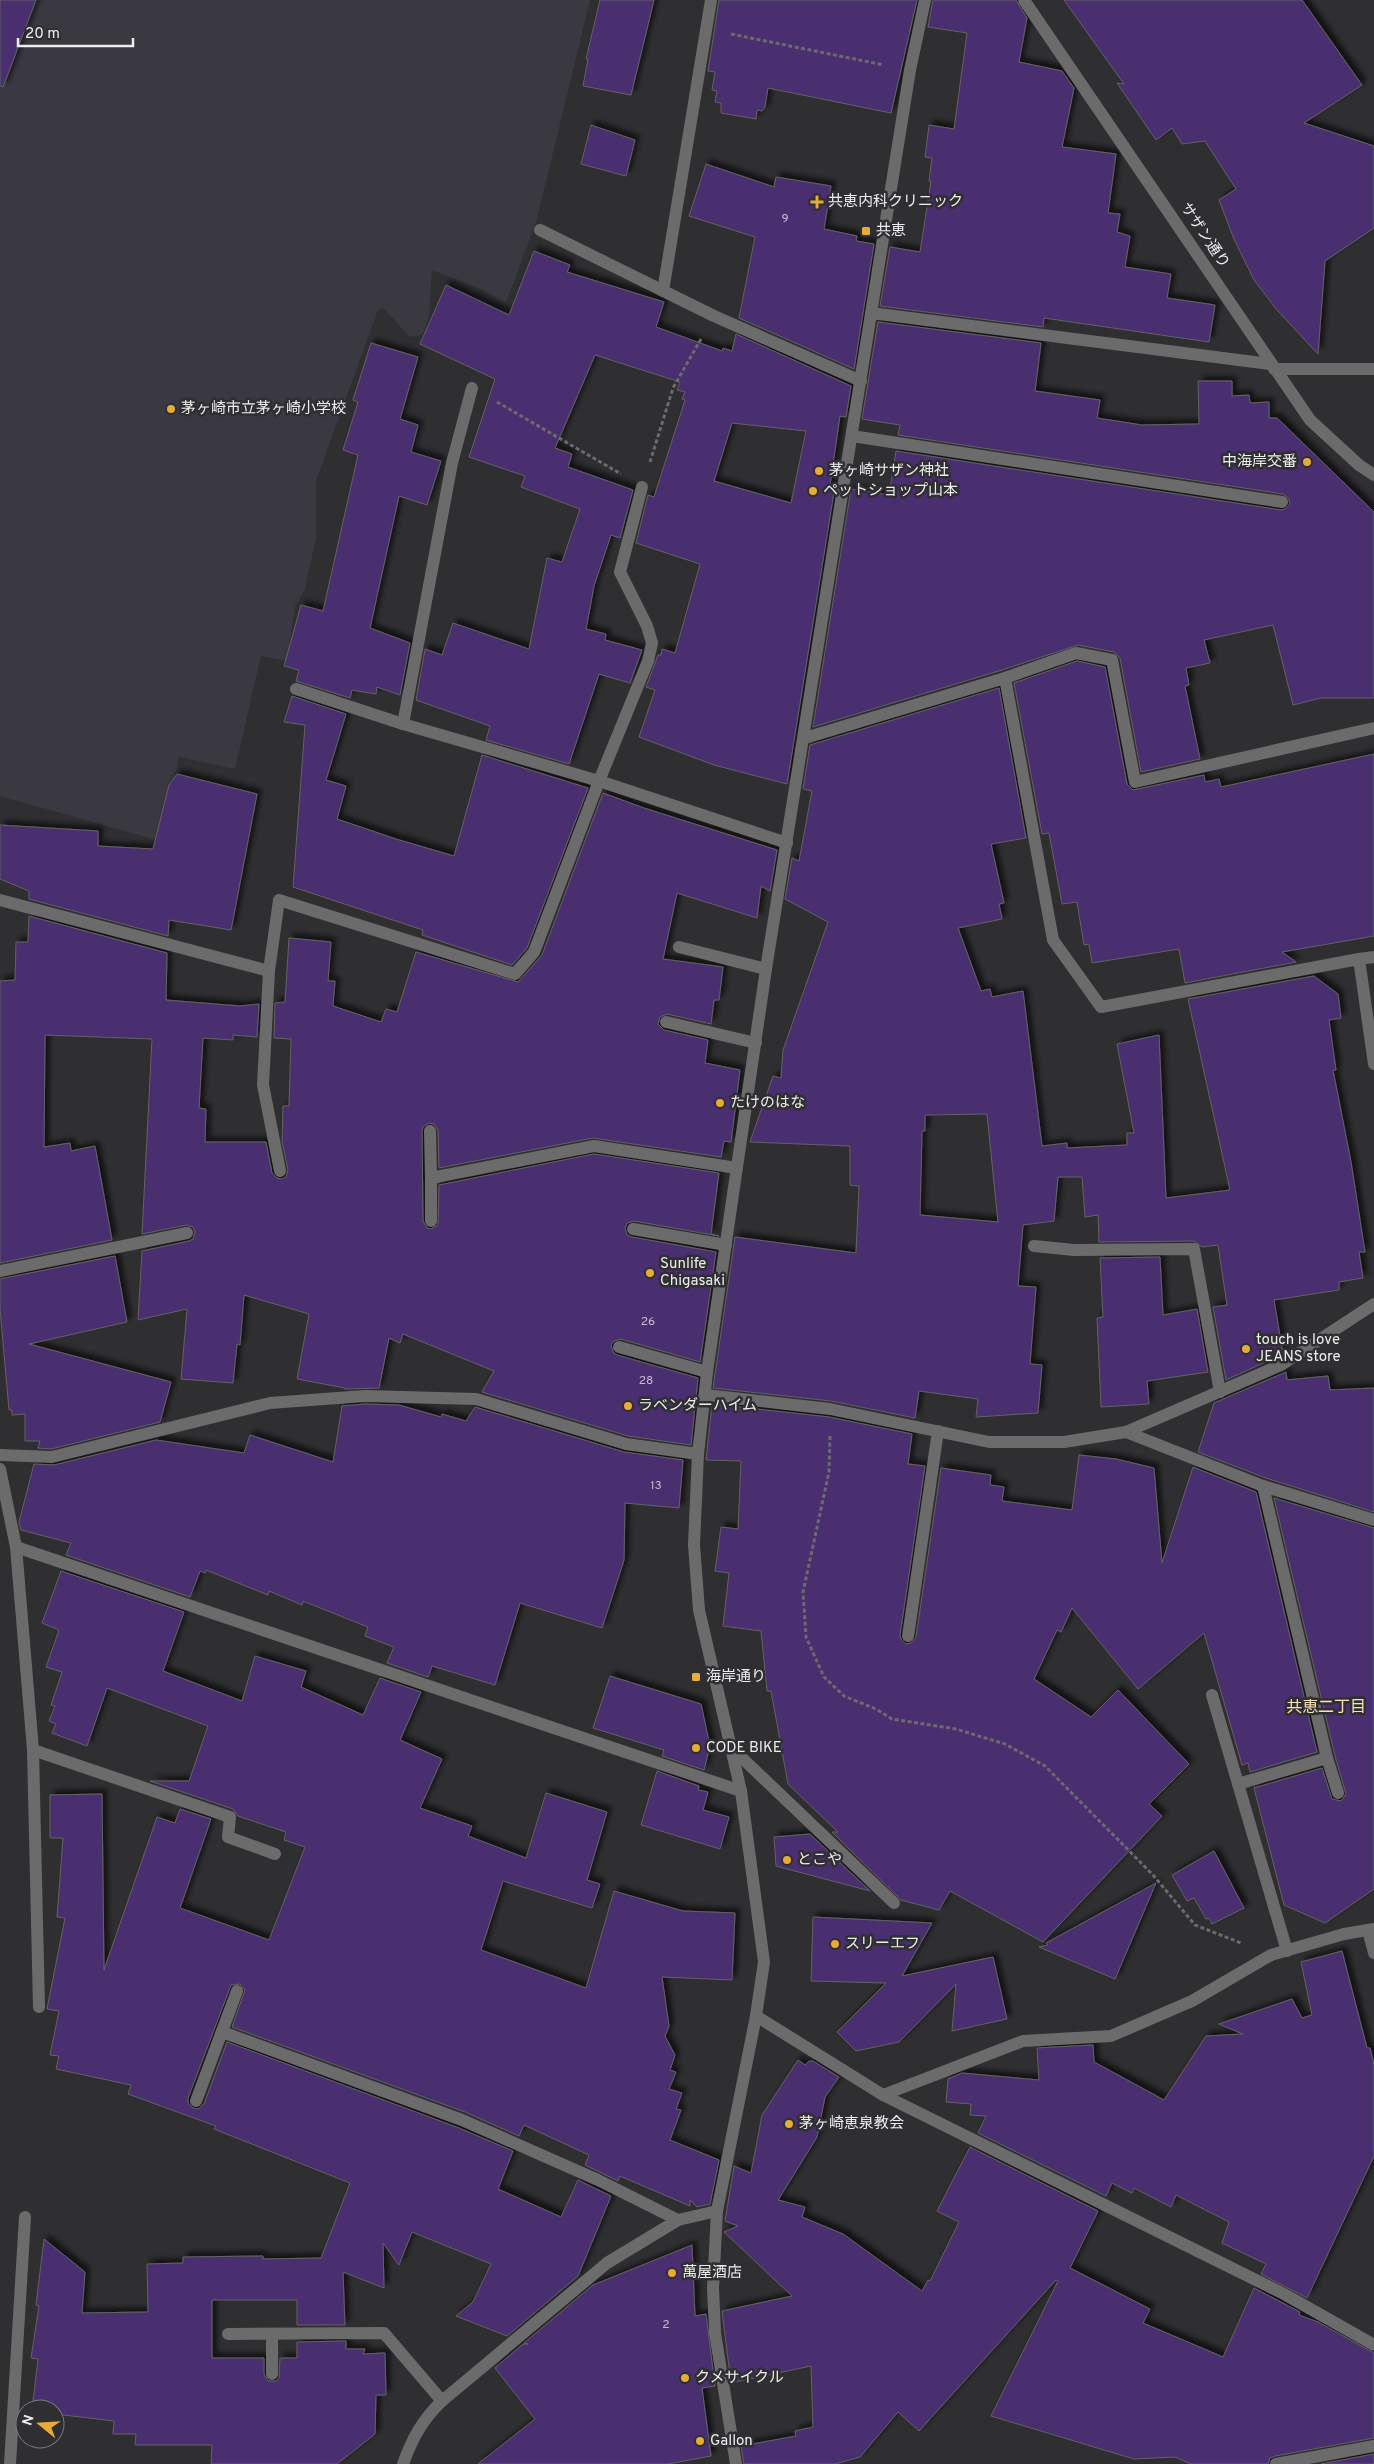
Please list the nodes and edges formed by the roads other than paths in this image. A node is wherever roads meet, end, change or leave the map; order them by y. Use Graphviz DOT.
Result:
graph roads {
  1 [pos="711,0"];
  2 [pos="925,0"];
  3 [pos="1024,0"];
  4 [pos="540,230"];
  5 [pos="662,291"];
  6 [pos="871,313"];
  7 [pos="1272,366"];
  8 [pos="1374,369"];
  9 [pos="860,381"];
  10 [pos="472,388"];
  11 [pos="852,436"];
  12 [pos="1374,476"];
  13 [pos="642,487"];
  14 [pos="1282,502"];
  15 [pos="1005,678"];
  16 [pos="296,689"];
  17 [pos="404,724"];
  18 [pos="1374,728"];
  19 [pos="805,738"];
  20 [pos="599,781"];
  21 [pos="786,843"];
  22 [pos="0,900"];
  23 [pos="679,947"];
  24 [pos="1374,957"];
  25 [pos="1359,959"];
  26 [pos="766,969"];
  27 [pos="269,971"];
  28 [pos="666,1022"];
  29 [pos="756,1043"];
  30 [pos="1374,1064"];
  31 [pos="430,1131"];
  32 [pos="737,1168"];
  33 [pos="280,1171"];
  34 [pos="431,1178"];
  35 [pos="431,1220"];
  36 [pos="633,1229"];
  37 [pos="187,1233"];
  38 [pos="726,1245"];
  39 [pos="1034,1246"];
  40 [pos="0,1271"];
  41 [pos="1374,1304"];
  42 [pos="619,1347"];
  43 [pos="707,1372"];
  44 [pos="1220,1392"];
  45 [pos="706,1395"];
  46 [pos="938,1431"];
  47 [pos="1126,1432"];
  48 [pos="698,1454"];
  49 [pos="0,1455"];
  50 [pos="0,1469"];
  51 [pos="1263,1486"];
  52 [pos="1374,1520"];
  53 [pos="16,1547"];
  54 [pos="908,1636"];
  55 [pos="1212,1695"];
  56 [pos="729,1742"];
  57 [pos="33,1750"];
  58 [pos="1327,1758"];
  59 [pos="1238,1784"];
  60 [pos="741,1791"];
  61 [pos="1338,1792"];
  62 [pos="275,1854"];
  63 [pos="894,1903"];
  64 [pos="1371,1930"];
  65 [pos="1287,1951"];
  66 [pos="1374,1953"];
  67 [pos="237,1990"];
  68 [pos="39,2007"];
  69 [pos="756,2016"];
  70 [pos="222,2032"];
  71 [pos="883,2096"];
  72 [pos="196,2101"];
  73 [pos="717,2212"];
  74 [pos="25,2217"];
  75 [pos="678,2220"];
  76 [pos="228,2334"];
  77 [pos="272,2334"];
  78 [pos="1374,2345"];
  79 [pos="272,2374"];
  80 [pos="442,2401"];
  81 [pos="1374,2446"];
  82 [pos="10,2464"];
  83 [pos="403,2464"];
  84 [pos="736,2464"];
  85 [pos="1276,2464"];
  1 -- 5 [label="street"];
  2 -- 6 [label="street"];
  3 -- 7 [label="street, サザン通り"];
  4 -- 5 [label="street"];
  5 -- 9 [label="street"];
  6 -- 7 [label="street"];
  6 -- 9 [label="street"];
  7 -- 8 [label="street"];
  7 -- 12 [label="street, サザン通り"];
  9 -- 11 [label="street"];
  10 -- 17 [label="street"];
  11 -- 14 [label="street"];
  11 -- 19 [label="street"];
  13 -- 20 [label="street"];
  15 -- 18 [label="street"];
  15 -- 19 [label="street"];
  15 -- 25 [label="street"];
  16 -- 17 [label="street"];
  17 -- 20 [label="street"];
  19 -- 21 [label="street"];
  20 -- 21 [label="street"];
  20 -- 27 [label="street"];
  21 -- 26 [label="street"];
  22 -- 27 [label="street"];
  23 -- 26 [label="street"];
  24 -- 25 [label="street"];
  25 -- 30 [label="street"];
  26 -- 29 [label="street"];
  27 -- 33 [label="street"];
  28 -- 29 [label="street"];
  29 -- 32 [label="street"];
  31 -- 34 [label="street"];
  32 -- 34 [label="street"];
  32 -- 38 [label="street"];
  34 -- 35 [label="street"];
  36 -- 38 [label="street"];
  37 -- 40 [label="street"];
  38 -- 43 [label="street"];
  39 -- 44 [label="street"];
  41 -- 44 [label="street"];
  42 -- 43 [label="street"];
  43 -- 45 [label="street"];
  44 -- 47 [label="street"];
  45 -- 46 [label="street"];
  45 -- 48 [label="street"];
  46 -- 47 [label="street"];
  46 -- 54 [label="street"];
  47 -- 51 [label="street"];
  48 -- 49 [label="street"];
  48 -- 56 [label="street"];
  50 -- 53 [label="street"];
  51 -- 52 [label="street"];
  51 -- 58 [label="street"];
  53 -- 57 [label="street"];
  53 -- 60 [label="street"];
  55 -- 59 [label="street"];
  56 -- 60 [label="street"];
  56 -- 63 [label="street"];
  57 -- 62 [label="street"];
  57 -- 68 [label="street"];
  58 -- 59 [label="street"];
  58 -- 61 [label="street"];
  59 -- 65 [label="street"];
  60 -- 69 [label="street"];
  64 -- 65 [label="street"];
  64 -- 66 [label="street"];
  65 -- 71 [label="street"];
  67 -- 70 [label="street"];
  69 -- 71 [label="street"];
  69 -- 73 [label="street"];
  70 -- 72 [label="street"];
  70 -- 75 [label="street"];
  71 -- 78 [label="street"];
  73 -- 75 [label="street"];
  73 -- 84 [label="street"];
  74 -- 82 [label="street"];
  75 -- 80 [label="street"];
  76 -- 77 [label="street"];
  77 -- 79 [label="street"];
  77 -- 80 [label="street"];
  80 -- 83 [label="street"];
  81 -- 85 [label="street"];
}
